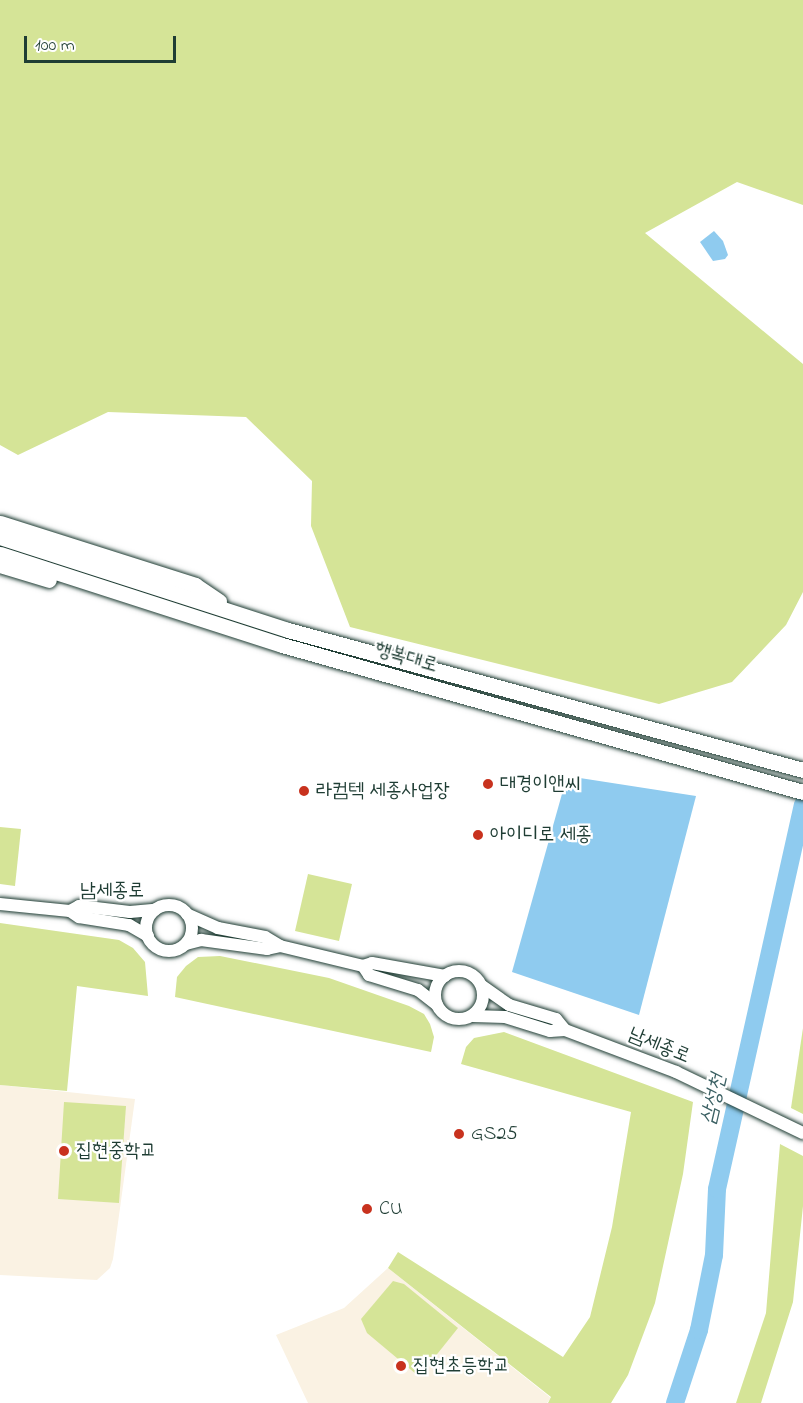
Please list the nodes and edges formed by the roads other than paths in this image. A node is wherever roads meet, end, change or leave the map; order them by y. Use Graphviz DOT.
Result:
graph roads {
  1 [pos="0,523"];
  2 [pos="0,537"];
  3 [pos="0,554"];
  4 [pos="0,565"];
  5 [pos="232,610"];
  6 [pos="230,627"];
  7 [pos="803,770"];
  8 [pos="803,792"];
  9 [pos="0,904"];
  10 [pos="155,910"];
  11 [pos="70,911"];
  12 [pos="187,914"];
  13 [pos="148,936"];
  14 [pos="186,944"];
  15 [pos="280,946"];
  16 [pos="363,966"];
  17 [pos="445,976"];
  18 [pos="482,986"];
  19 [pos="437,1005"];
  20 [pos="473,1016"];
  21 [pos="565,1030"];
  22 [pos="803,1132"];
  1 -- 5 [label="highway"];
  2 -- 5 [label="highway, 행복대로"];
  3 -- 6 [label="highway, 행복대로"];
  4 -- 6 [label="highway"];
  5 -- 7 [label="highway, 행복대로"];
  6 -- 8 [label="highway, 행복대로"];
  9 -- 11 [label="street, 남세종로"];
  10 -- 11 [label="street, 남세종로"];
  10 -- 12 [label="street"];
  10 -- 13 [label="street"];
  11 -- 13 [label="street, 남세종로"];
  12 -- 14 [label="street"];
  12 -- 15 [label="street"];
  13 -- 14 [label="street"];
  14 -- 15 [label="street"];
  15 -- 16 [label="street"];
  16 -- 17 [label="street"];
  16 -- 19 [label="street"];
  17 -- 18 [label="street"];
  17 -- 19 [label="street"];
  18 -- 20 [label="street"];
  18 -- 21 [label="street, 남세종로"];
  19 -- 20 [label="street"];
  20 -- 21 [label="street, 남세종로"];
  21 -- 22 [label="street, 남세종로"];
}
